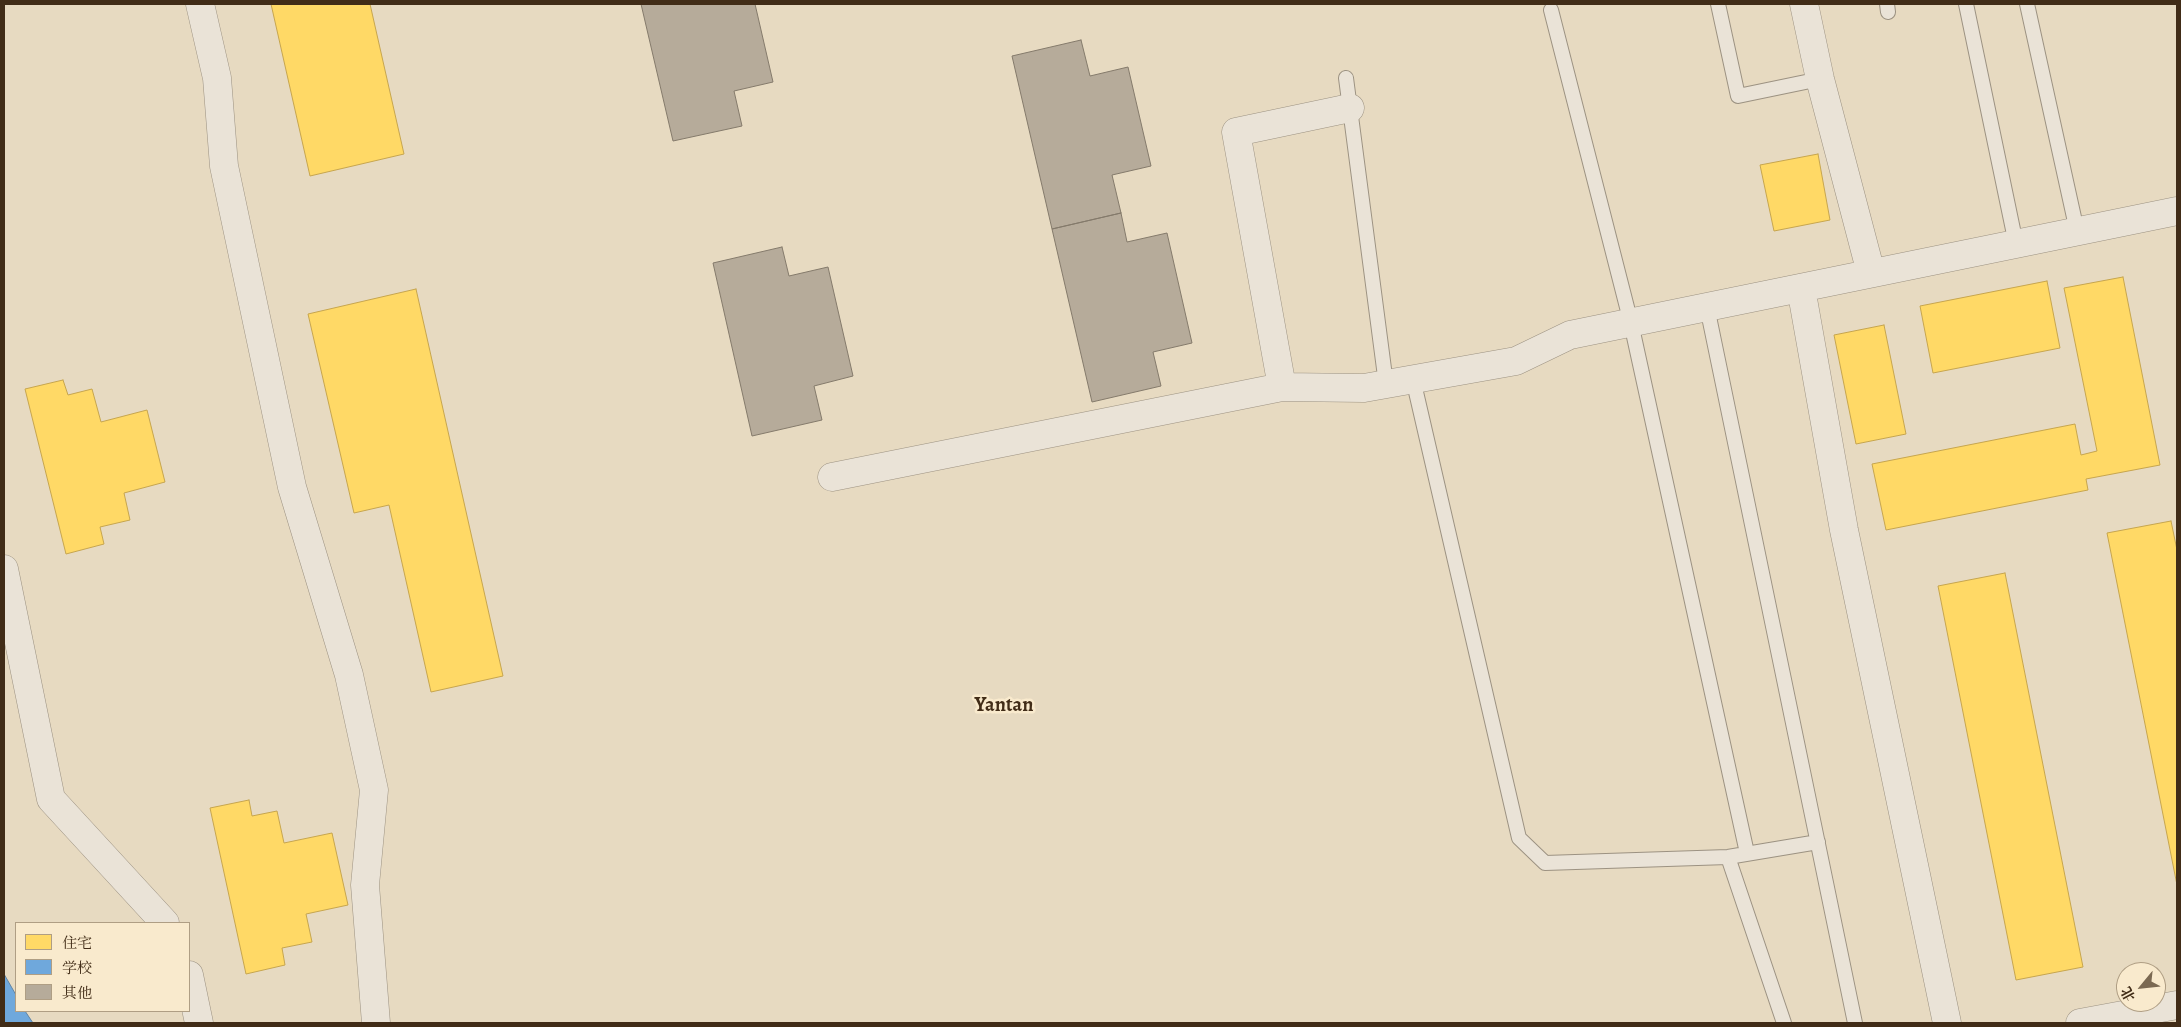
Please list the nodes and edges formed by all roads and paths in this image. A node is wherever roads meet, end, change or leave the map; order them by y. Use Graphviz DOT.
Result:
graph roads {
  1 [pos="200,4"];
  2 [pos="1718,4"];
  3 [pos="1804,4"];
  4 [pos="1966,4"];
  5 [pos="2026,4"];
  6 [pos="1551,10"];
  7 [pos="1346,78"];
  8 [pos="1820,79"];
  9 [pos="1350,108"];
  10 [pos="2177,211"];
  11 [pos="2077,231"];
  12 [pos="2016,244"];
  13 [pos="1871,273"];
  14 [pos="1801,288"];
  15 [pos="1707,307"];
  16 [pos="1631,322"];
  17 [pos="1413,379"];
  18 [pos="1386,384"];
  19 [pos="1282,388"];
  20 [pos="832,477"];
  21 [pos="4,569"];
  22 [pos="1818,842"];
  23 [pos="1747,854"];
  24 [pos="1728,857"];
  25 [pos="164,922"];
  26 [pos="190,980"];
  27 [pos="2177,1006"];
  28 [pos="199,1023"];
  29 [pos="376,1023"];
  30 [pos="1784,1023"];
  31 [pos="1855,1023"];
  32 [pos="1947,1023"];
  33 [pos="2080,1023"];
  1 -- 29 [label="street"];
  2 -- 8 [label="lane"];
  3 -- 8 [label="street"];
  4 -- 12 [label="lane"];
  5 -- 11 [label="lane"];
  6 -- 16 [label="lane"];
  7 -- 9 [label="lane"];
  8 -- 13 [label="street"];
  9 -- 18 [label="lane"];
  9 -- 19 [label="street"];
  10 -- 11 [label="street"];
  11 -- 12 [label="street"];
  12 -- 13 [label="street"];
  13 -- 14 [label="street"];
  14 -- 15 [label="street"];
  14 -- 32 [label="street"];
  15 -- 16 [label="street"];
  15 -- 22 [label="lane"];
  16 -- 17 [label="street"];
  16 -- 23 [label="lane"];
  17 -- 18 [label="street"];
  17 -- 24 [label="lane"];
  18 -- 19 [label="street"];
  19 -- 20 [label="street"];
  21 -- 25 [label="street"];
  22 -- 23 [label="lane"];
  22 -- 31 [label="lane"];
  23 -- 24 [label="lane"];
  24 -- 30 [label="lane"];
  26 -- 28 [label="street"];
  27 -- 33 [label="street"];
}
